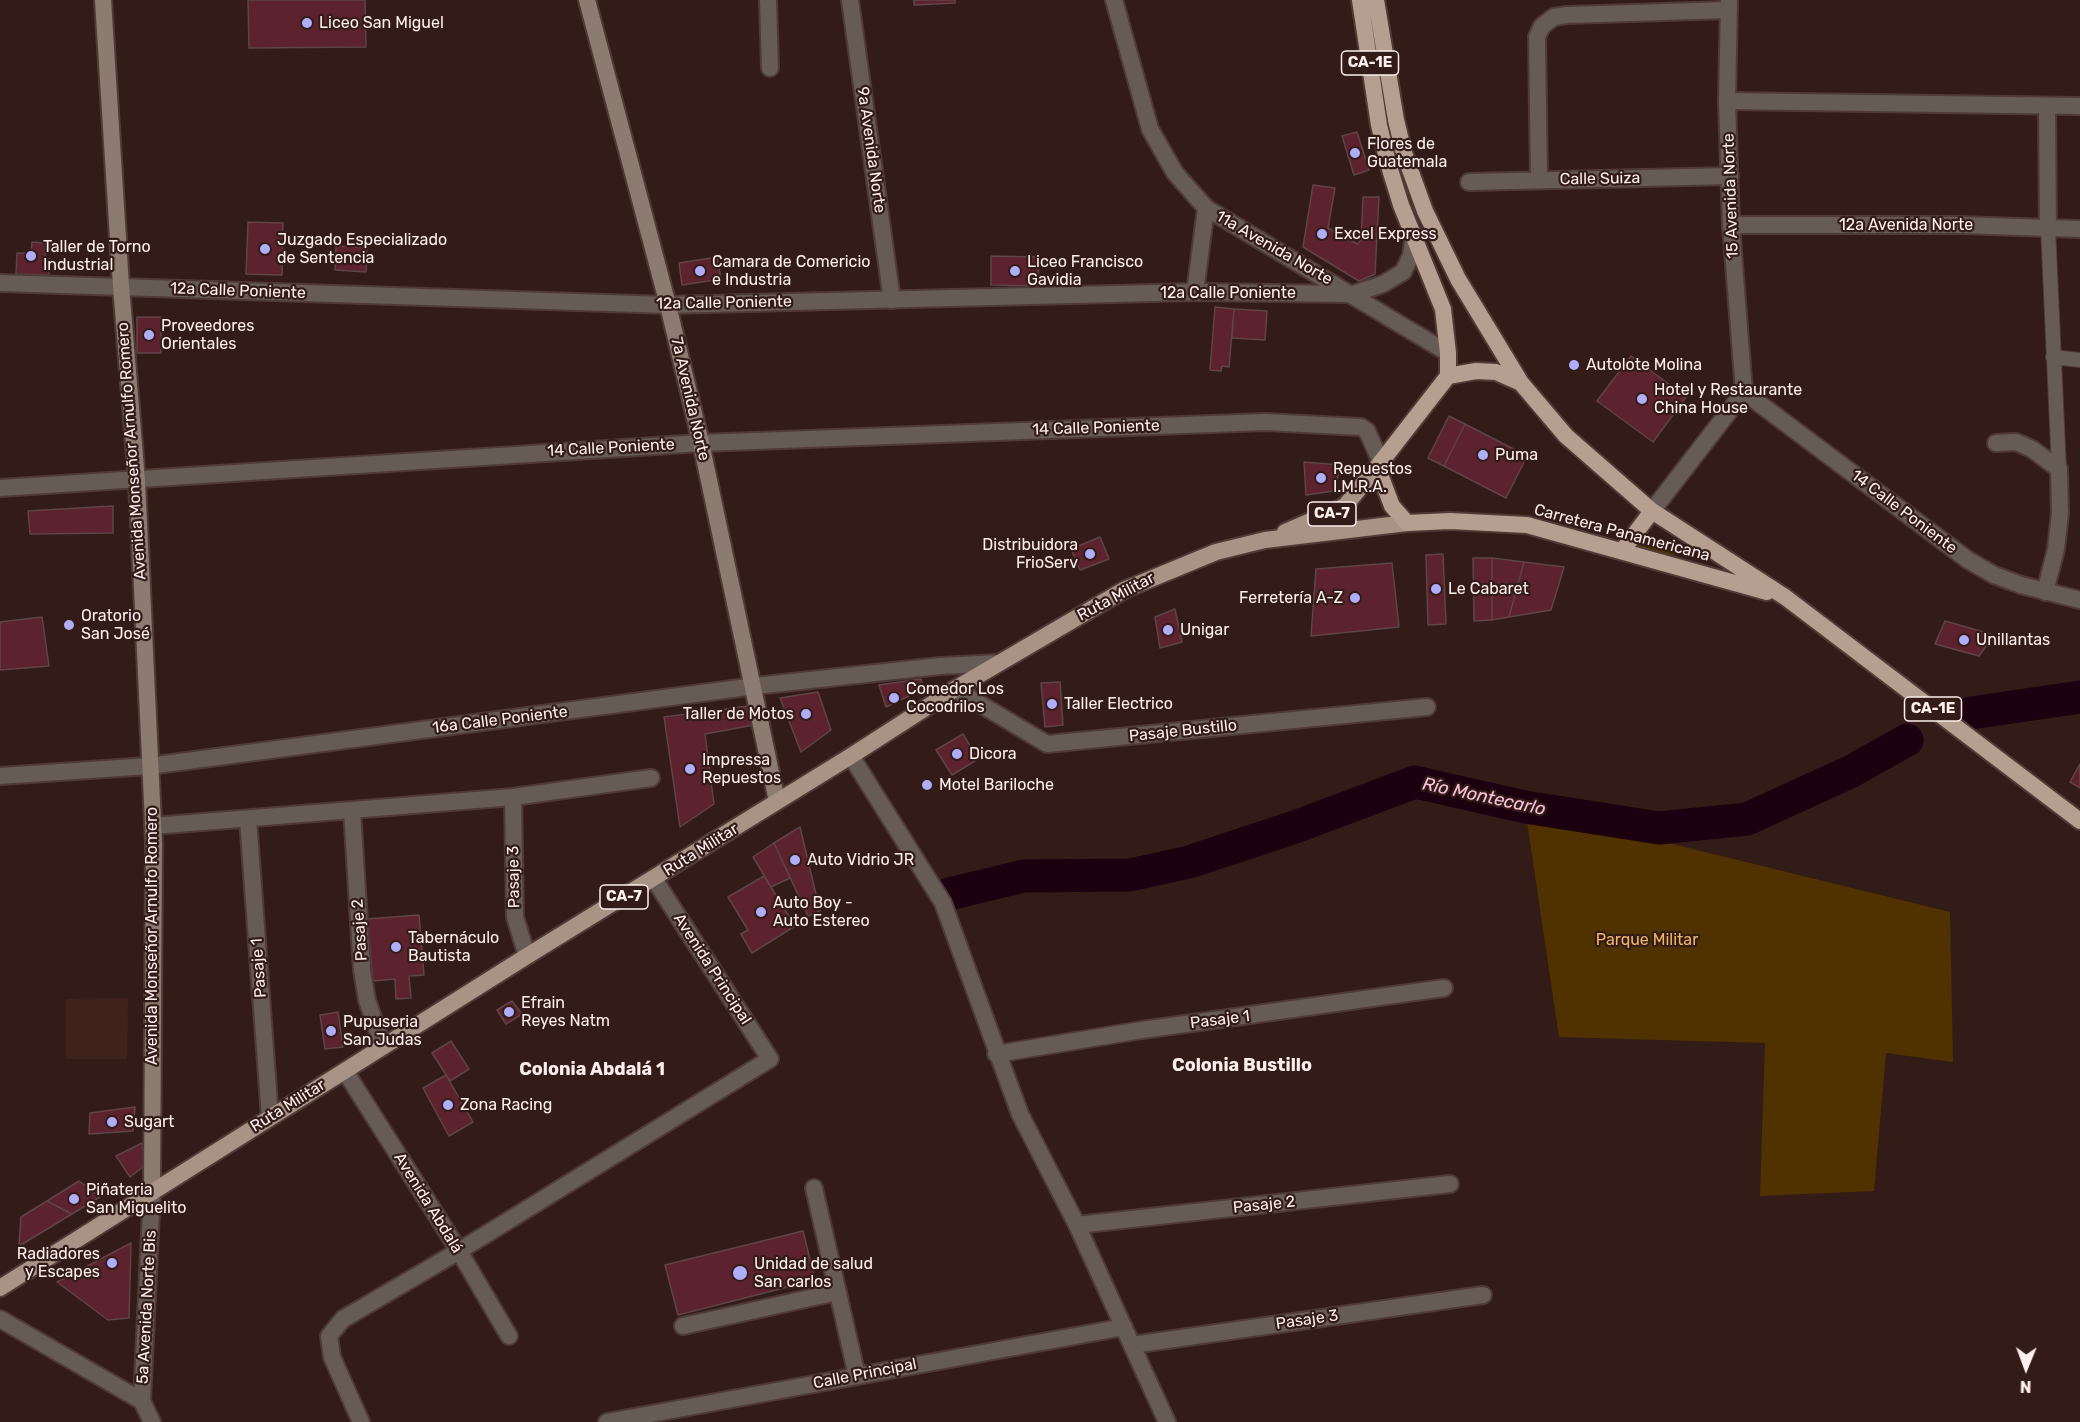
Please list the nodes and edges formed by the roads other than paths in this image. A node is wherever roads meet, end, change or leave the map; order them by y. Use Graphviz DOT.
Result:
graph roads {
  1 [pos="103,0"];
  2 [pos="587,0"];
  3 [pos="768,0"];
  4 [pos="850,0"];
  5 [pos="1114,0"];
  6 [pos="1360,0"];
  7 [pos="1376,0"];
  8 [pos="1729,5"];
  9 [pos="770,68"];
  10 [pos="1727,101"];
  11 [pos="2047,106"];
  12 [pos="2080,106"];
  13 [pos="1730,176"];
  14 [pos="1539,180"];
  15 [pos="1469,182"];
  16 [pos="1206,208"];
  17 [pos="1731,225"];
  18 [pos="2048,228"];
  19 [pos="2080,229"];
  20 [pos="1414,234"];
  21 [pos="0,283"];
  22 [pos="121,286"];
  23 [pos="1195,292"];
  24 [pos="1353,294"];
  25 [pos="892,300"];
  26 [pos="668,305"];
  27 [pos="1448,353"];
  28 [pos="2053,357"];
  29 [pos="2080,360"];
  30 [pos="1448,376"];
  31 [pos="1521,383"];
  32 [pos="1744,392"];
  33 [pos="701,443"];
  34 [pos="1996,443"];
  35 [pos="1381,462"];
  36 [pos="2059,469"];
  37 [pos="137,481"];
  38 [pos="0,488"];
  39 [pos="1652,511"];
  40 [pos="1407,524"];
  41 [pos="1265,540"];
  42 [pos="1622,551"];
  43 [pos="2045,592"];
  44 [pos="1785,597"];
  45 [pos="2080,600"];
  46 [pos="999,663"];
  47 [pos="755,686"];
  48 [pos="955,689"];
  49 [pos="1426,706"];
  50 [pos="852,756"];
  51 [pos="149,765"];
  52 [pos="0,776"];
  53 [pos="651,778"];
  54 [pos="513,797"];
  55 [pos="777,801"];
  56 [pos="352,810"];
  57 [pos="248,819"];
  58 [pos="2080,821"];
  59 [pos="153,826"];
  60 [pos="654,879"];
  61 [pos="527,956"];
  62 [pos="1444,988"];
  63 [pos="383,1047"];
  64 [pos="996,1054"];
  65 [pos="345,1071"];
  66 [pos="270,1118"];
  67 [pos="1450,1184"];
  68 [pos="814,1188"];
  69 [pos="152,1190"];
  70 [pos="1077,1225"];
  71 [pos="459,1251"];
  72 [pos="0,1288"];
  73 [pos="837,1292"];
  74 [pos="1483,1295"];
  75 [pos="0,1319"];
  76 [pos="683,1326"];
  77 [pos="1124,1327"];
  78 [pos="508,1336"];
  79 [pos="1132,1345"];
  80 [pos="857,1376"];
  81 [pos="142,1401"];
  82 [pos="152,1422"];
  83 [pos="361,1422"];
  84 [pos="607,1422"];
  85 [pos="1167,1422"];
  1 -- 22 [label="main road, Avenida Monseñor Arnulfo Romero"];
  2 -- 26 [label="main road, 7a Avenida Norte"];
  3 -- 9 [label="street"];
  4 -- 25 [label="street, 9a Avenida Norte"];
  5 -- 16 [label="street, 11a Avenida Norte"];
  6 -- 20 [label="highway, CA-1E"];
  7 -- 31 [label="highway, CA-1E"];
  8 -- 10 [label="street, 15 Avenida Norte"];
  8 -- 14 [label="street"];
  10 -- 11 [label="street"];
  10 -- 13 [label="street, 15 Avenida Norte"];
  11 -- 12 [label="street"];
  11 -- 18 [label="street"];
  13 -- 14 [label="street, Calle Suiza"];
  13 -- 17 [label="street, 15 Avenida Norte"];
  14 -- 15 [label="street, Calle Suiza"];
  16 -- 23 [label="street"];
  16 -- 24 [label="street, 11a Avenida Norte"];
  17 -- 18 [label="street, 12a Avenida Norte"];
  17 -- 32 [label="street, 15 Avenida Norte"];
  18 -- 19 [label="street, 12a Avenida Norte"];
  18 -- 28 [label="street"];
  20 -- 24 [label="street, 12a Calle Poniente"];
  20 -- 27 [label="highway, CA-1E"];
  21 -- 22 [label="street, 12a Calle Poniente"];
  22 -- 26 [label="street, 12a Calle Poniente"];
  22 -- 37 [label="main road, Avenida Monseñor Arnulfo Romero"];
  23 -- 24 [label="street, 12a Calle Poniente"];
  23 -- 25 [label="street, 12a Calle Poniente"];
  24 -- 27 [label="street, 11a Avenida Norte"];
  25 -- 26 [label="street, 12a Calle Poniente"];
  26 -- 33 [label="main road, 7a Avenida Norte"];
  27 -- 30 [label="highway, CA-1E"];
  28 -- 29 [label="street"];
  28 -- 36 [label="street"];
  30 -- 31 [label="highway"];
  30 -- 35 [label="highway"];
  31 -- 39 [label="highway, Carretera Panamericana / CA-1E"];
  32 -- 39 [label="street"];
  32 -- 43 [label="street, 14 Calle Poniente"];
  33 -- 35 [label="street, 14 Calle Poniente"];
  33 -- 37 [label="street, 14 Calle Poniente"];
  33 -- 47 [label="main road, 7a Avenida Norte"];
  34 -- 36 [label="street"];
  35 -- 40 [label="highway"];
  35 -- 41 [label="main road, Ruta Militar / CA-7"];
  36 -- 43 [label="street"];
  37 -- 38 [label="street, 14 Calle Poniente"];
  37 -- 51 [label="main road, Avenida Monseñor Arnulfo Romero"];
  39 -- 42 [label="highway"];
  39 -- 44 [label="highway, Carretera Panamericana / CA-1E"];
  40 -- 41 [label="main road, Ruta Militar / CA-7"];
  40 -- 42 [label="highway, Carretera Panamericana / CA-1E"];
  41 -- 46 [label="main road, Ruta Militar / CA-7"];
  42 -- 44 [label="highway, Carretera Panamericana / CA-1E"];
  43 -- 45 [label="street, 14 Calle Poniente"];
  44 -- 58 [label="highway, Carretera Panamericana / CA-1E"];
  46 -- 47 [label="street, 16a Calle Poniente"];
  46 -- 48 [label="main road, Ruta Militar / CA-7"];
  47 -- 51 [label="street, 16a Calle Poniente"];
  47 -- 55 [label="main road, 7a Avenida Norte"];
  48 -- 49 [label="street, Pasaje Bustillo"];
  48 -- 50 [label="main road, Ruta Militar / CA-7"];
  50 -- 55 [label="main road, Ruta Militar / CA-7"];
  50 -- 64 [label="street"];
  51 -- 52 [label="street, 16a Calle Poniente"];
  51 -- 59 [label="main road, Avenida Monseñor Arnulfo Romero"];
  53 -- 54 [label="street"];
  54 -- 56 [label="street"];
  54 -- 61 [label="street, Pasaje 3"];
  55 -- 60 [label="main road, Ruta Militar / CA-7"];
  56 -- 57 [label="street"];
  56 -- 63 [label="street, Pasaje 2"];
  57 -- 59 [label="street"];
  57 -- 66 [label="street, Pasaje 1"];
  59 -- 69 [label="main road, Avenida Monseñor Arnulfo Romero"];
  60 -- 61 [label="main road, Ruta Militar / CA-7"];
  60 -- 71 [label="street, Avenida Principal"];
  61 -- 63 [label="main road, Ruta Militar / CA-7"];
  62 -- 64 [label="street, Pasaje 1"];
  63 -- 65 [label="main road, Ruta Militar / CA-7"];
  64 -- 70 [label="street"];
  65 -- 66 [label="main road, Ruta Militar / CA-7"];
  65 -- 71 [label="street, Avenida Abdalá"];
  66 -- 69 [label="main road, Ruta Militar / CA-7"];
  67 -- 70 [label="street, Pasaje 2"];
  68 -- 73 [label="street"];
  69 -- 72 [label="main road, Ruta Militar / CA-7"];
  69 -- 81 [label="street, 5a Avenida Norte Bis"];
  70 -- 77 [label="street"];
  71 -- 78 [label="street, Avenida Abdalá"];
  71 -- 83 [label="street"];
  73 -- 76 [label="street"];
  73 -- 80 [label="street"];
  74 -- 79 [label="street, Pasaje 3"];
  75 -- 81 [label="street"];
  77 -- 79 [label="street"];
  77 -- 80 [label="street, Calle Principal"];
  79 -- 85 [label="street"];
  80 -- 84 [label="street, Calle Principal"];
  81 -- 82 [label="street, 5a Avenida Norte Bis"];
}
